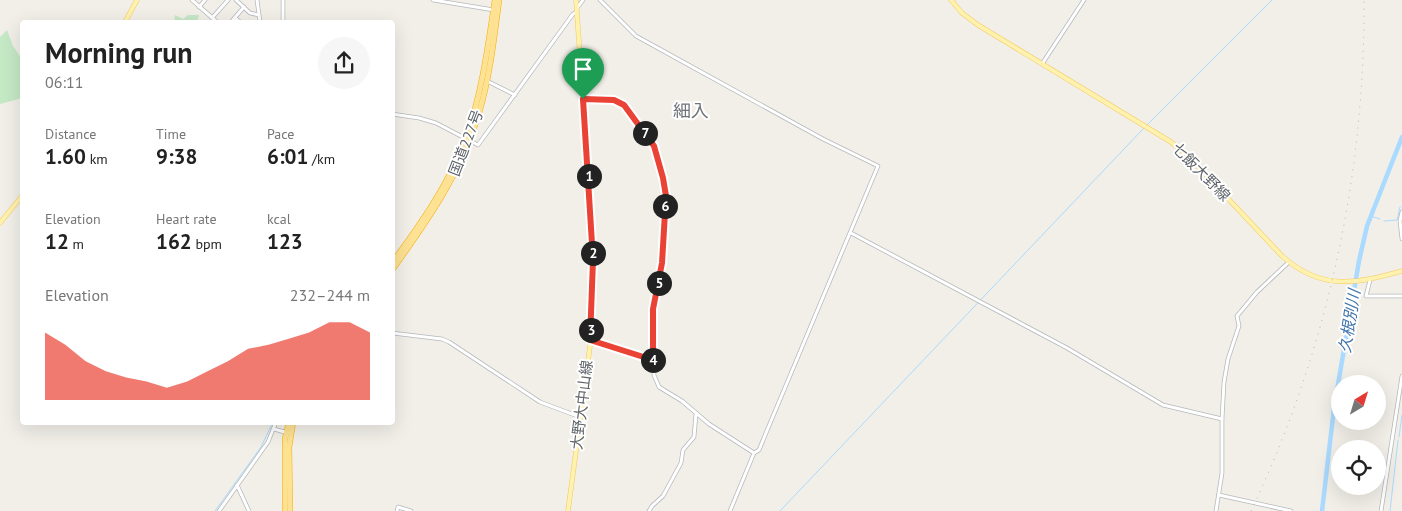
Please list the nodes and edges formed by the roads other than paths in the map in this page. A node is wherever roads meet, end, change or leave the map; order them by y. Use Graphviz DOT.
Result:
graph roads {
  1 [pos="136,0"];
  2 [pos="192,0"];
  3 [pos="205,0"];
  4 [pos="228,0"];
  5 [pos="236,0"];
  6 [pos="257,0"];
  7 [pos="283,0"];
  8 [pos="433,0"];
  9 [pos="495,0"];
  10 [pos="500,0"];
  11 [pos="576,0"];
  12 [pos="583,0"];
  13 [pos="600,0"];
  14 [pos="950,0"];
  15 [pos="1084,0"];
  16 [pos="199,6"];
  17 [pos="244,7"];
  18 [pos="496,10"];
  19 [pos="577,10"];
  20 [pos="259,15"];
  21 [pos="212,18"];
  22 [pos="234,18"];
  23 [pos="126,20"];
  24 [pos="214,20"];
  25 [pos="237,20"];
  26 [pos="260,20"];
  27 [pos="283,20"];
  28 [pos="1042,64"];
  29 [pos="484,80"];
  30 [pos="515,95"];
  31 [pos="583,99"];
  32 [pos="395,115"];
  33 [pos="468,140"];
  34 [pos="20,198"];
  35 [pos="1402,212"];
  36 [pos="0,223"];
  37 [pos="851,233"];
  38 [pos="1402,239"];
  39 [pos="395,259"];
  40 [pos="1289,262"];
  41 [pos="395,266"];
  42 [pos="1402,271"];
  43 [pos="1369,280"];
  44 [pos="1402,296"];
  45 [pos="395,333"];
  46 [pos="590,340"];
  47 [pos="653,360"];
  48 [pos="1402,376"];
  49 [pos="696,414"];
  50 [pos="580,418"];
  51 [pos="1222,419"];
  52 [pos="275,425"];
  53 [pos="289,425"];
  54 [pos="292,425"];
  55 [pos="274,429"];
  56 [pos="288,433"];
  57 [pos="754,453"];
  58 [pos="237,485"];
  59 [pos="1219,495"];
  60 [pos="219,511"];
  61 [pos="249,511"];
  62 [pos="285,511"];
  63 [pos="290,511"];
  64 [pos="397,511"];
  65 [pos="411,511"];
  66 [pos="568,511"];
  67 [pos="650,511"];
  68 [pos="730,511"];
  69 [pos="1216,511"];
  70 [pos="1292,511"];
  71 [pos="1382,511"];
  1 -- 23 [label="main road"];
  2 -- 16 [label="street"];
  3 -- 16 [label="street"];
  4 -- 21 [label="street"];
  5 -- 17 [label="street"];
  6 -- 20 [label="street"];
  7 -- 27 [label="street"];
  8 -- 18 [label="street"];
  9 -- 18 [label="highway, 国道227号"];
  10 -- 18 [label="highway, 国道227号"];
  11 -- 19 [label="main road, 大野大中山線"];
  12 -- 19 [label="street"];
  13 -- 37 [label="street"];
  14 -- 28 [label="main road, 七飯大野線"];
  15 -- 28 [label="street"];
  16 -- 21 [label="street"];
  17 -- 20 [label="street"];
  17 -- 22 [label="street"];
  18 -- 29 [label="highway, 国道227号"];
  19 -- 30 [label="street"];
  19 -- 31 [label="main road, 大野大中山線"];
  20 -- 26 [label="street"];
  21 -- 24 [label="street"];
  22 -- 25 [label="street"];
  28 -- 40 [label="main road, 七飯大野線"];
  29 -- 30 [label="street"];
  29 -- 33 [label="highway, 国道227号"];
  30 -- 33 [label="street"];
  31 -- 46 [label="main road, 大野大中山線"];
  31 -- 47 [label="street"];
  32 -- 33 [label="street"];
  33 -- 39 [label="highway, 国道227号"];
  33 -- 41 [label="highway, 国道227号"];
  34 -- 36 [label="main road"];
  35 -- 38 [label="street"];
  37 -- 51 [label="street"];
  37 -- 57 [label="street"];
  40 -- 43 [label="main road, 七飯大野線"];
  40 -- 51 [label="street"];
  42 -- 43 [label="main road, 七飯大野線"];
  43 -- 44 [label="street"];
  45 -- 50 [label="street"];
  46 -- 47 [label="street"];
  46 -- 50 [label="main road, 大野大中山線"];
  47 -- 49 [label="street"];
  48 -- 71 [label="street"];
  49 -- 57 [label="street"];
  49 -- 67 [label="street"];
  50 -- 66 [label="main road, 大野大中山線"];
  51 -- 59 [label="street"];
  52 -- 55 [label="street"];
  53 -- 56 [label="highway"];
  54 -- 56 [label="highway"];
  55 -- 56 [label="street"];
  55 -- 58 [label="street"];
  56 -- 62 [label="highway"];
  56 -- 63 [label="highway"];
  57 -- 68 [label="street"];
  58 -- 60 [label="street"];
  58 -- 61 [label="street"];
  59 -- 69 [label="street"];
  59 -- 70 [label="street"];
  64 -- 65 [label="street"];
}
